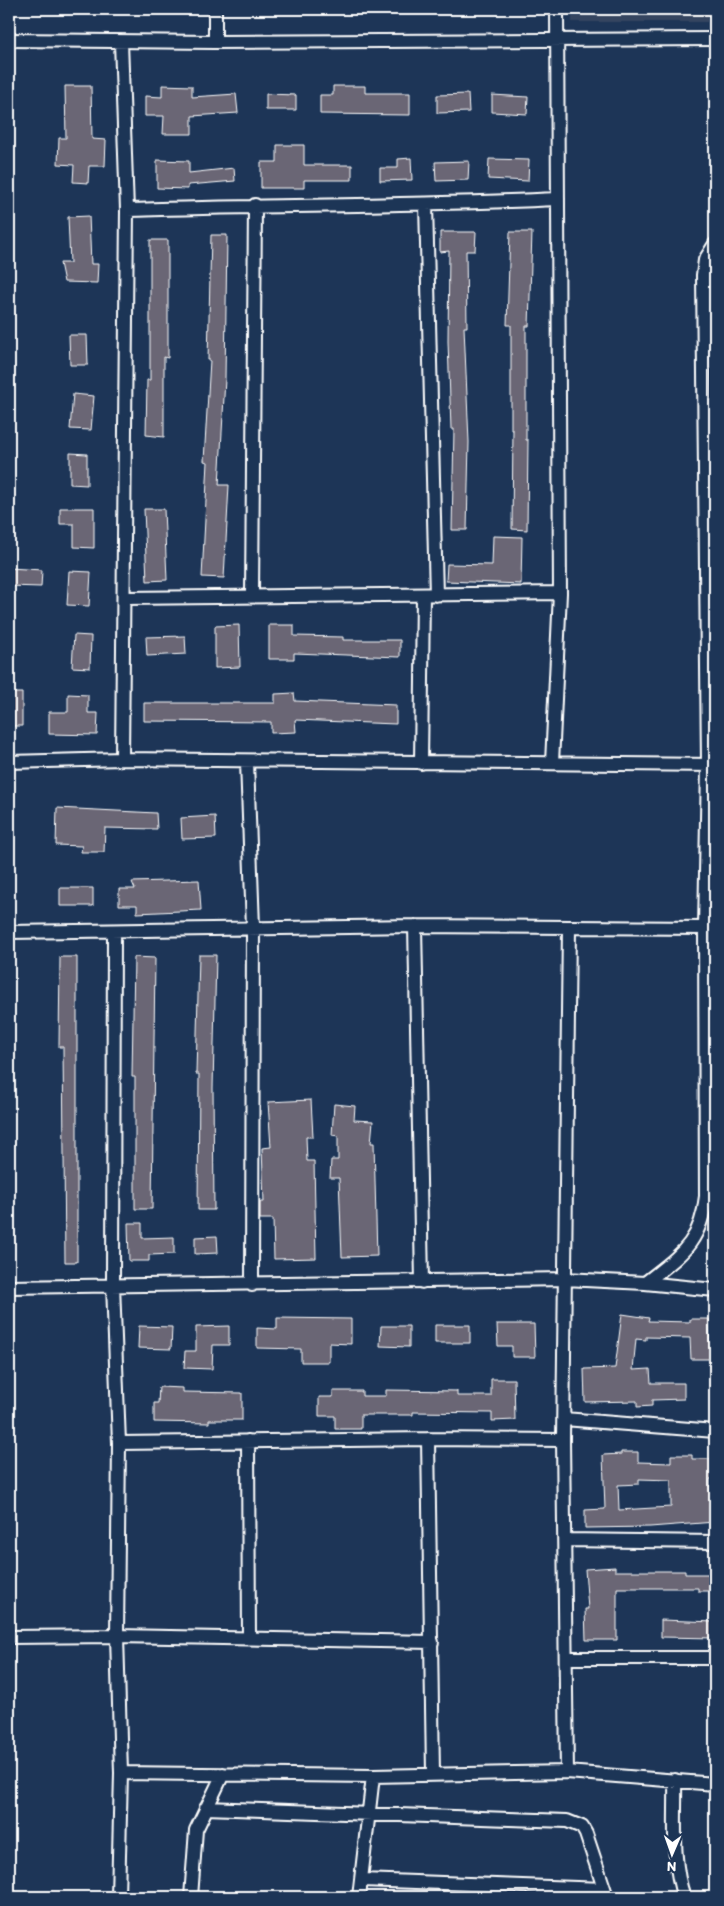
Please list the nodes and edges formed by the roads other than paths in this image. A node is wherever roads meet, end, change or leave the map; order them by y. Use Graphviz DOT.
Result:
graph roads {
  1 [pos="215,9"];
  2 [pos="557,9"];
  3 [pos="715,39"];
  4 [pos="9,40"];
  5 [pos="558,41"];
  6 [pos="121,42"];
  7 [pos="215,42"];
  8 [pos="558,199"];
  9 [pos="255,205"];
  10 [pos="426,205"];
  11 [pos="127,210"];
  12 [pos="715,244"];
  13 [pos="560,593"];
  14 [pos="429,595"];
  15 [pos="252,596"];
  16 [pos="125,598"];
  17 [pos="122,760"];
  18 [pos="9,762"];
  19 [pos="247,762"];
  20 [pos="420,763"];
  21 [pos="552,763"];
  22 [pos="712,764"];
  23 [pos="415,926"];
  24 [pos="253,927"];
  25 [pos="569,928"];
  26 [pos="705,928"];
  27 [pos="114,931"];
  28 [pos="9,932"];
  29 [pos="565,1280"];
  30 [pos="422,1282"];
  31 [pos="645,1283"];
  32 [pos="113,1285"];
  33 [pos="252,1285"];
  34 [pos="9,1288"];
  35 [pos="715,1290"];
  36 [pos="564,1419"];
  37 [pos="715,1431"];
  38 [pos="428,1439"];
  39 [pos="563,1440"];
  40 [pos="248,1441"];
  41 [pos="119,1443"];
  42 [pos="565,1540"];
  43 [pos="715,1542"];
  44 [pos="117,1636"];
  45 [pos="9,1637"];
  46 [pos="249,1638"];
  47 [pos="432,1642"];
  48 [pos="566,1658"];
  49 [pos="715,1658"];
  50 [pos="567,1772"];
  51 [pos="121,1773"];
  52 [pos="433,1773"];
  53 [pos="223,1774"];
  54 [pos="373,1776"];
  55 [pos="675,1780"];
  56 [pos="715,1784"];
  57 [pos="206,1808"];
  58 [pos="368,1813"];
  59 [pos="362,1880"];
  60 [pos="606,1893"];
  61 [pos="118,1897"];
  62 [pos="190,1897"];
  63 [pos="359,1897"];
  64 [pos="684,1897"];
  1 -- 7 [label="street"];
  2 -- 5 [label="street"];
  3 -- 5 [label="street"];
  4 -- 6 [label="street"];
  5 -- 7 [label="street"];
  5 -- 8 [label="street"];
  6 -- 7 [label="street"];
  6 -- 11 [label="street"];
  8 -- 10 [label="street"];
  8 -- 13 [label="street"];
  9 -- 10 [label="street"];
  9 -- 11 [label="street"];
  9 -- 15 [label="street"];
  10 -- 14 [label="street"];
  11 -- 16 [label="street"];
  12 -- 22 [label="street"];
  13 -- 14 [label="street"];
  13 -- 21 [label="street"];
  14 -- 15 [label="street"];
  14 -- 20 [label="street"];
  15 -- 16 [label="street"];
  16 -- 17 [label="street"];
  17 -- 18 [label="street"];
  17 -- 19 [label="street"];
  19 -- 20 [label="street"];
  19 -- 24 [label="street"];
  20 -- 21 [label="street"];
  21 -- 22 [label="street"];
  22 -- 26 [label="street"];
  23 -- 24 [label="street"];
  23 -- 25 [label="street"];
  23 -- 30 [label="street"];
  24 -- 27 [label="street"];
  24 -- 33 [label="street"];
  25 -- 26 [label="street"];
  25 -- 29 [label="street"];
  26 -- 31 [label="street"];
  27 -- 28 [label="street"];
  27 -- 32 [label="street"];
  29 -- 30 [label="street"];
  29 -- 31 [label="street"];
  29 -- 36 [label="street"];
  30 -- 33 [label="street"];
  31 -- 35 [label="street"];
  32 -- 33 [label="street"];
  32 -- 34 [label="street"];
  32 -- 41 [label="street"];
  36 -- 37 [label="street"];
  36 -- 39 [label="street"];
  38 -- 39 [label="street"];
  38 -- 40 [label="street"];
  38 -- 47 [label="street"];
  39 -- 42 [label="street"];
  40 -- 41 [label="street"];
  40 -- 46 [label="street"];
  41 -- 44 [label="street"];
  42 -- 43 [label="street"];
  42 -- 48 [label="street"];
  44 -- 45 [label="street"];
  44 -- 46 [label="street"];
  44 -- 51 [label="street"];
  46 -- 47 [label="street"];
  47 -- 52 [label="street"];
  48 -- 49 [label="street"];
  48 -- 50 [label="street"];
  50 -- 52 [label="street"];
  50 -- 55 [label="street"];
  51 -- 53 [label="street"];
  51 -- 61 [label="street"];
  52 -- 54 [label="street"];
  53 -- 54 [label="street"];
  53 -- 57 [label="street"];
  54 -- 58 [label="street"];
  55 -- 56 [label="street"];
  55 -- 64 [label="street"];
  57 -- 58 [label="street"];
  57 -- 62 [label="street"];
  58 -- 59 [label="street"];
  58 -- 60 [label="street"];
  59 -- 60 [label="street"];
  59 -- 63 [label="street"];
}
